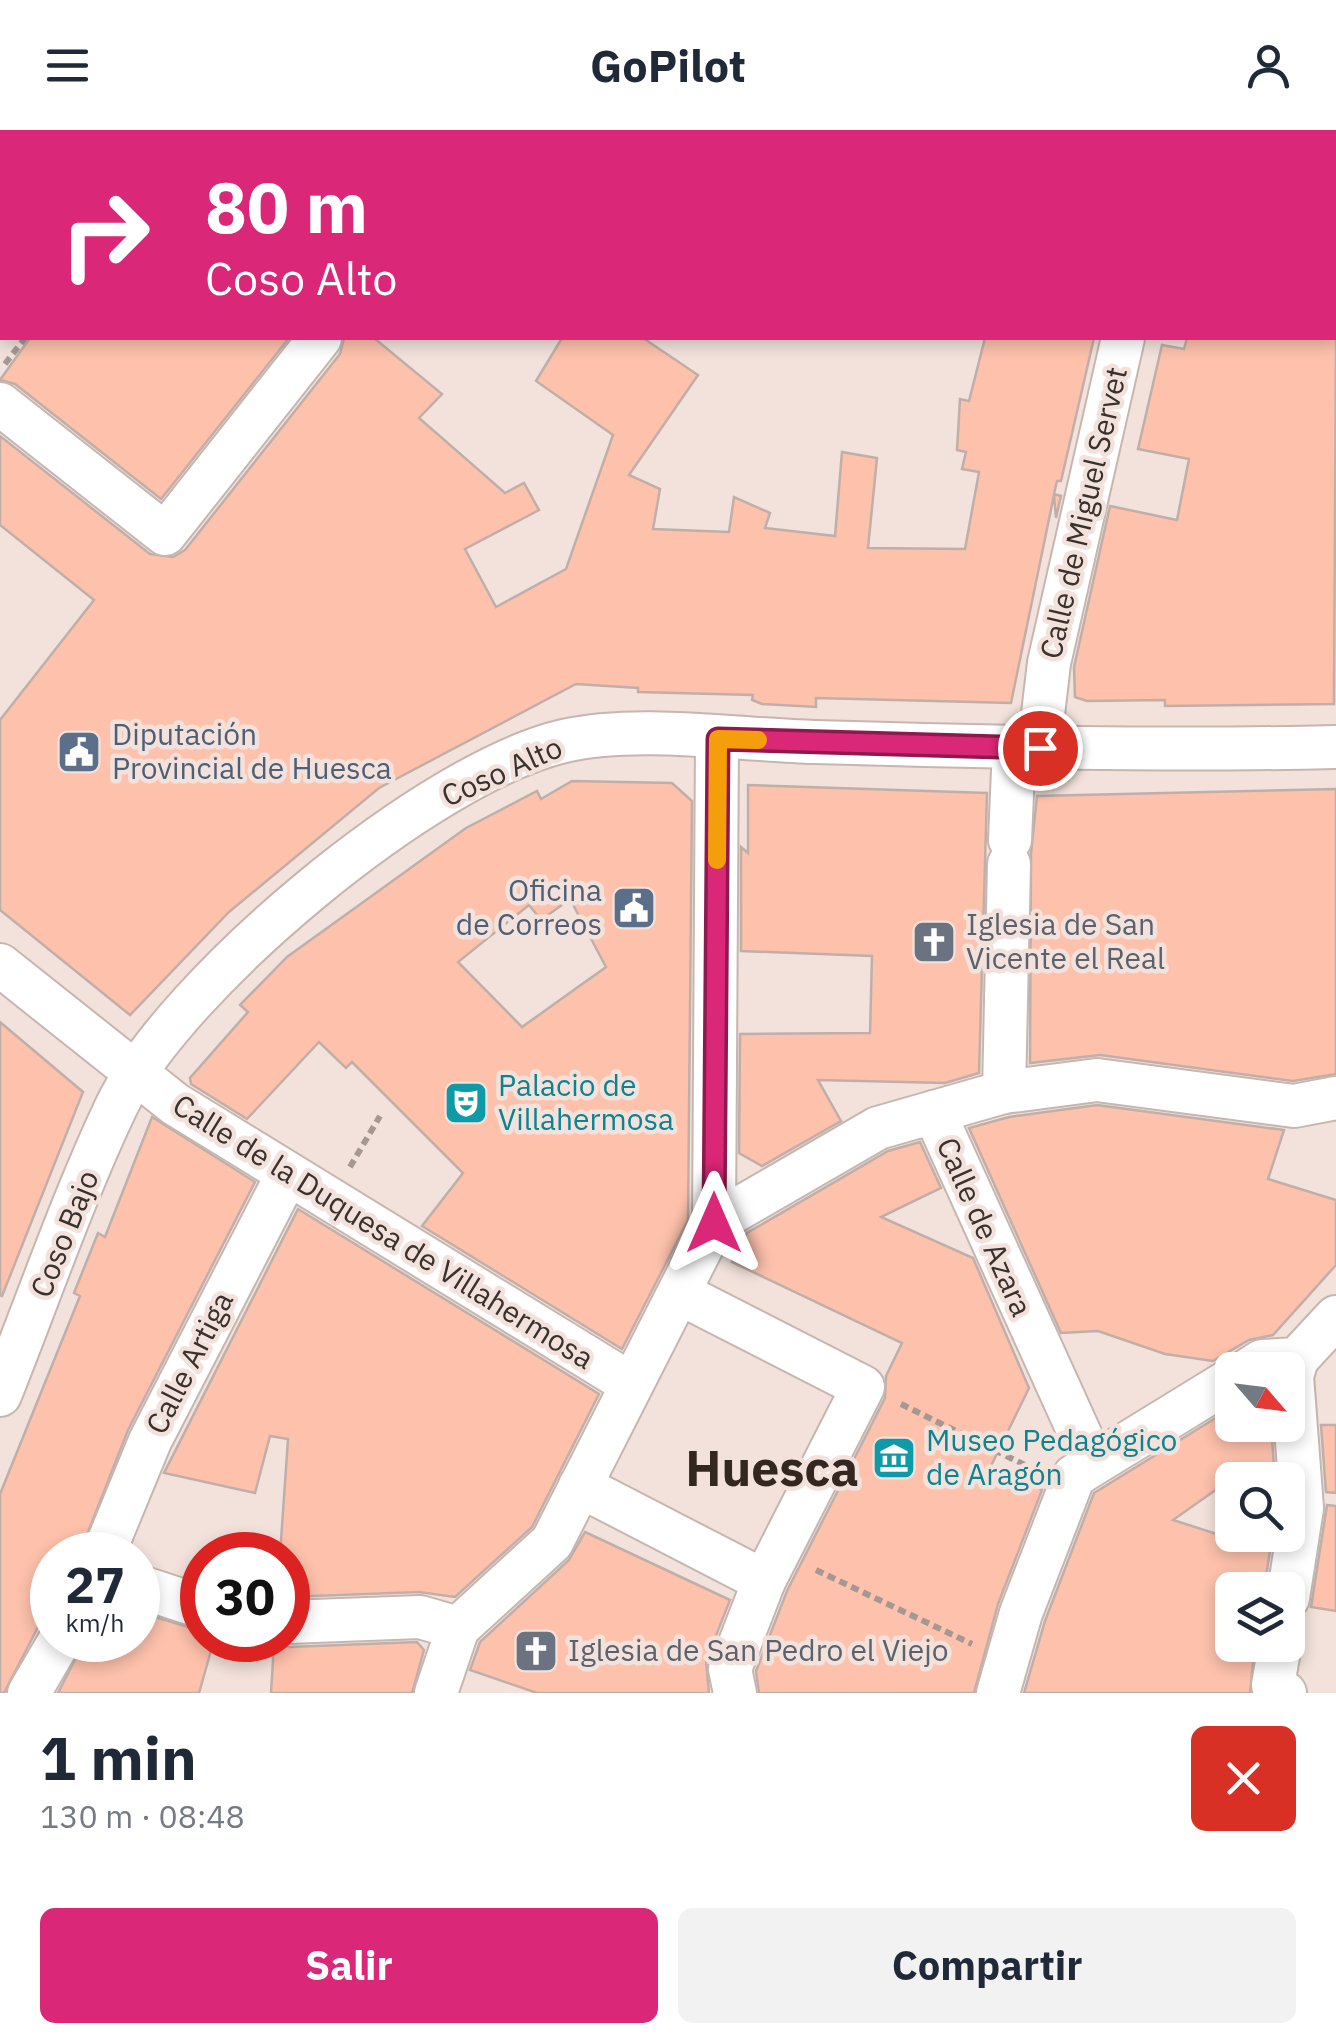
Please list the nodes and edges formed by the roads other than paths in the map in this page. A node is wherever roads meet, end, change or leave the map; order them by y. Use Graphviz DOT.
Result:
graph roads {
  1 [pos="318,340"];
  2 [pos="1123,340"];
  3 [pos="0,404"];
  4 [pos="718,739"];
  5 [pos="1336,746"];
  6 [pos="1027,748"];
  7 [pos="0,966"];
  8 [pos="136,1077"];
  9 [pos="1004,1092"];
  10 [pos="1336,1098"];
  11 [pos="934,1112"];
  12 [pos="287,1174"];
  13 [pos="708,1236"];
  14 [pos="679,1292"];
  15 [pos="1336,1317"];
  16 [pos="1304,1352"];
  17 [pos="632,1384"];
  18 [pos="1215,1389"];
  19 [pos="0,1395"];
  20 [pos="1297,1442"];
  21 [pos="1083,1470"];
  22 [pos="572,1501"];
  23 [pos="112,1532"];
  24 [pos="1292,1572"];
  25 [pos="765,1580"];
  26 [pos="310,1621"];
  27 [pos="458,1628"];
  28 [pos="47,1662"];
  29 [pos="1277,1662"];
  30 [pos="29,1693"];
  31 [pos="436,1693"];
  32 [pos="735,1693"];
  33 [pos="998,1693"];
  34 [pos="1285,1693"];
  1 -- 3 [label="street"];
  2 -- 6 [label="street, Calle de Miguel Servet"];
  4 -- 6 [label="street, Coso Alto"];
  4 -- 8 [label="street, Coso Alto"];
  4 -- 13 [label="street"];
  5 -- 6 [label="street, Coso Alto"];
  6 -- 9 [label="street, Calle de Miguel Servet"];
  7 -- 8 [label="street, Calle de la Duquesa de Villahermosa"];
  8 -- 12 [label="street, Calle de la Duquesa de Villahermosa"];
  8 -- 19 [label="street, Coso Bajo"];
  9 -- 10 [label="street"];
  9 -- 11 [label="street"];
  11 -- 13 [label="street"];
  11 -- 21 [label="street, Calle de Azara"];
  12 -- 17 [label="street, Calle de la Duquesa de Villahermosa"];
  12 -- 23 [label="street, Calle Artiga"];
  13 -- 14 [label="street"];
  14 -- 17 [label="street"];
  14 -- 25 [label="street"];
  15 -- 16 [label="street"];
  17 -- 22 [label="street"];
  18 -- 21 [label="street"];
  20 -- 24 [label="street"];
  21 -- 33 [label="street"];
  22 -- 25 [label="street"];
  22 -- 27 [label="street"];
  25 -- 32 [label="street"];
  26 -- 27 [label="street"];
  27 -- 31 [label="street"];
  28 -- 30 [label="street"];
  29 -- 34 [label="street"];
}
